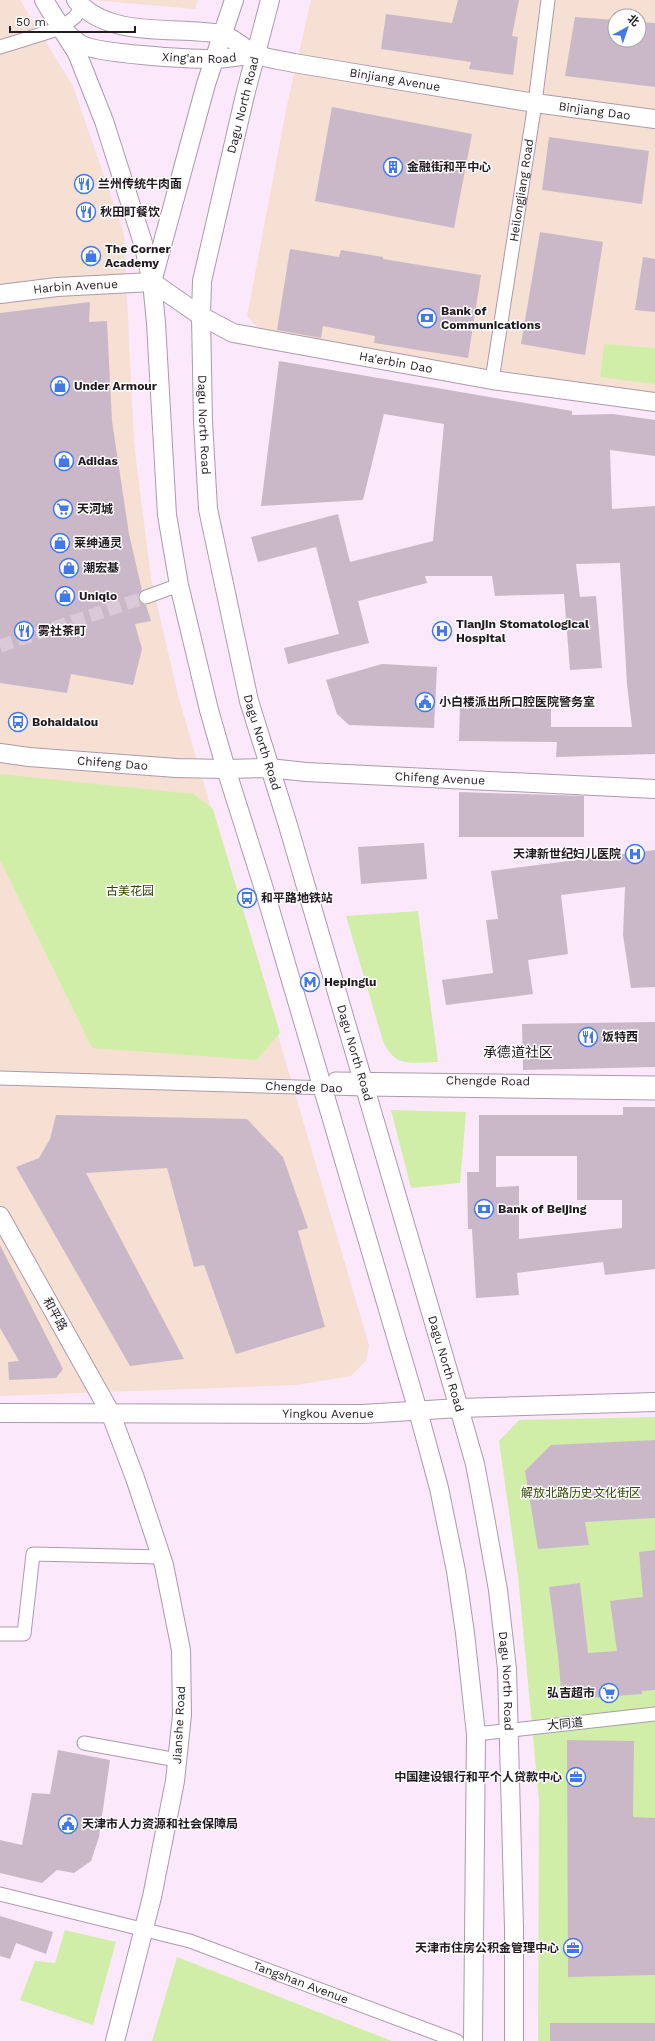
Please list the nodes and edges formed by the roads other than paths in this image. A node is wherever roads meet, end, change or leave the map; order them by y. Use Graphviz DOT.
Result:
graph roads {
  1 [pos="44,0"];
  2 [pos="234,0"];
  3 [pos="270,0"];
  4 [pos="548,0"];
  5 [pos="79,4"];
  6 [pos="61,28"];
  7 [pos="222,34"];
  8 [pos="0,47"];
  9 [pos="256,54"];
  10 [pos="214,59"];
  11 [pos="535,103"];
  12 [pos="655,119"];
  13 [pos="152,282"];
  14 [pos="0,294"];
  15 [pos="201,316"];
  16 [pos="492,380"];
  17 [pos="655,402"];
  18 [pos="179,585"];
  19 [pos="146,597"];
  20 [pos="0,753"];
  21 [pos="269,768"];
  22 [pos="226,770"];
  23 [pos="655,789"];
  24 [pos="0,1071"];
  25 [pos="0,1078"];
  26 [pos="322,1083"];
  27 [pos="655,1083"];
  28 [pos="364,1084"];
  29 [pos="655,1093"];
  30 [pos="0,1216"];
  31 [pos="655,1402"];
  32 [pos="459,1408"];
  33 [pos="418,1411"];
  34 [pos="110,1412"];
  35 [pos="0,1413"];
  36 [pos="161,1557"];
  37 [pos="0,1634"];
  38 [pos="655,1714"];
  39 [pos="509,1730"];
  40 [pos="476,1734"];
  41 [pos="84,1743"];
  42 [pos="177,1760"];
  43 [pos="0,1890"];
  44 [pos="0,1894"];
  45 [pos="143,1929"];
  46 [pos="115,2041"];
  47 [pos="457,2041"];
  48 [pos="473,2041"];
  49 [pos="514,2041"];
  1 -- 6 [label="main road, Xing'an Road"];
  2 -- 7 [label="main road"];
  3 -- 9 [label="main road, Dagu North Road"];
  4 -- 11 [label="street, Heilongjiang Road"];
  5 -- 6 [label="street"];
  5 -- 7 [label="main road, Xing'an Road"];
  6 -- 8 [label="street"];
  6 -- 10 [label="main road, Xing'an Road"];
  6 -- 13 [label="main road"];
  7 -- 9 [label="main road, Xing'an Road"];
  7 -- 10 [label="main road"];
  9 -- 10 [label="main road, Xing'an Road"];
  9 -- 11 [label="main road, Binjiang Avenue"];
  9 -- 15 [label="main road, Dagu North Road"];
  10 -- 13 [label="main road"];
  11 -- 12 [label="main road, Binjiang Dao"];
  11 -- 16 [label="street, Heilongjiang Road"];
  13 -- 14 [label="main road, Harbin Avenue"];
  13 -- 15 [label="main road, Ha'erbin Dao"];
  13 -- 18 [label="main road"];
  15 -- 16 [label="main road, Ha'erbin Dao"];
  15 -- 21 [label="main road, Dagu North Road"];
  16 -- 17 [label="main road, Ha'erbin Dao"];
  18 -- 19 [label="street"];
  18 -- 22 [label="main road"];
  20 -- 22 [label="main road, Chifeng Dao"];
  21 -- 22 [label="main road, Chifeng Avenue"];
  21 -- 23 [label="main road, Chifeng Avenue"];
  21 -- 28 [label="main road, Dagu North Road"];
  22 -- 26 [label="main road"];
  24 -- 26 [label="street, Chengde Dao"];
  25 -- 26 [label="street, Chengde Dao"];
  26 -- 28 [label="street, Chengde Road"];
  26 -- 33 [label="main road"];
  27 -- 28 [label="street, Chengde Road"];
  28 -- 29 [label="street"];
  28 -- 32 [label="main road, Dagu North Road"];
  30 -- 34 [label="main road, 和平路"];
  31 -- 32 [label="main road, Yingkou Avenue"];
  32 -- 33 [label="main road, Yingkou Avenue"];
  32 -- 39 [label="main road, Dagu North Road"];
  33 -- 34 [label="main road, Yingkou Avenue"];
  33 -- 40 [label="main road"];
  34 -- 35 [label="main road, Yingkou Avenue"];
  34 -- 36 [label="main road, Jianshe Road"];
  36 -- 37 [label="street"];
  36 -- 42 [label="main road, Jianshe Road"];
  38 -- 39 [label="street, 大同道"];
  39 -- 40 [label="street, 大同道"];
  39 -- 49 [label="main road, Dagu North Road"];
  40 -- 48 [label="main road"];
  41 -- 42 [label="street"];
  42 -- 45 [label="main road, Jianshe Road"];
  43 -- 45 [label="street, Tangshan Avenue"];
  44 -- 45 [label="street, Tangshan Avenue"];
  45 -- 46 [label="main road, Jianshe Road"];
  45 -- 47 [label="street, Tangshan Avenue"];
}
